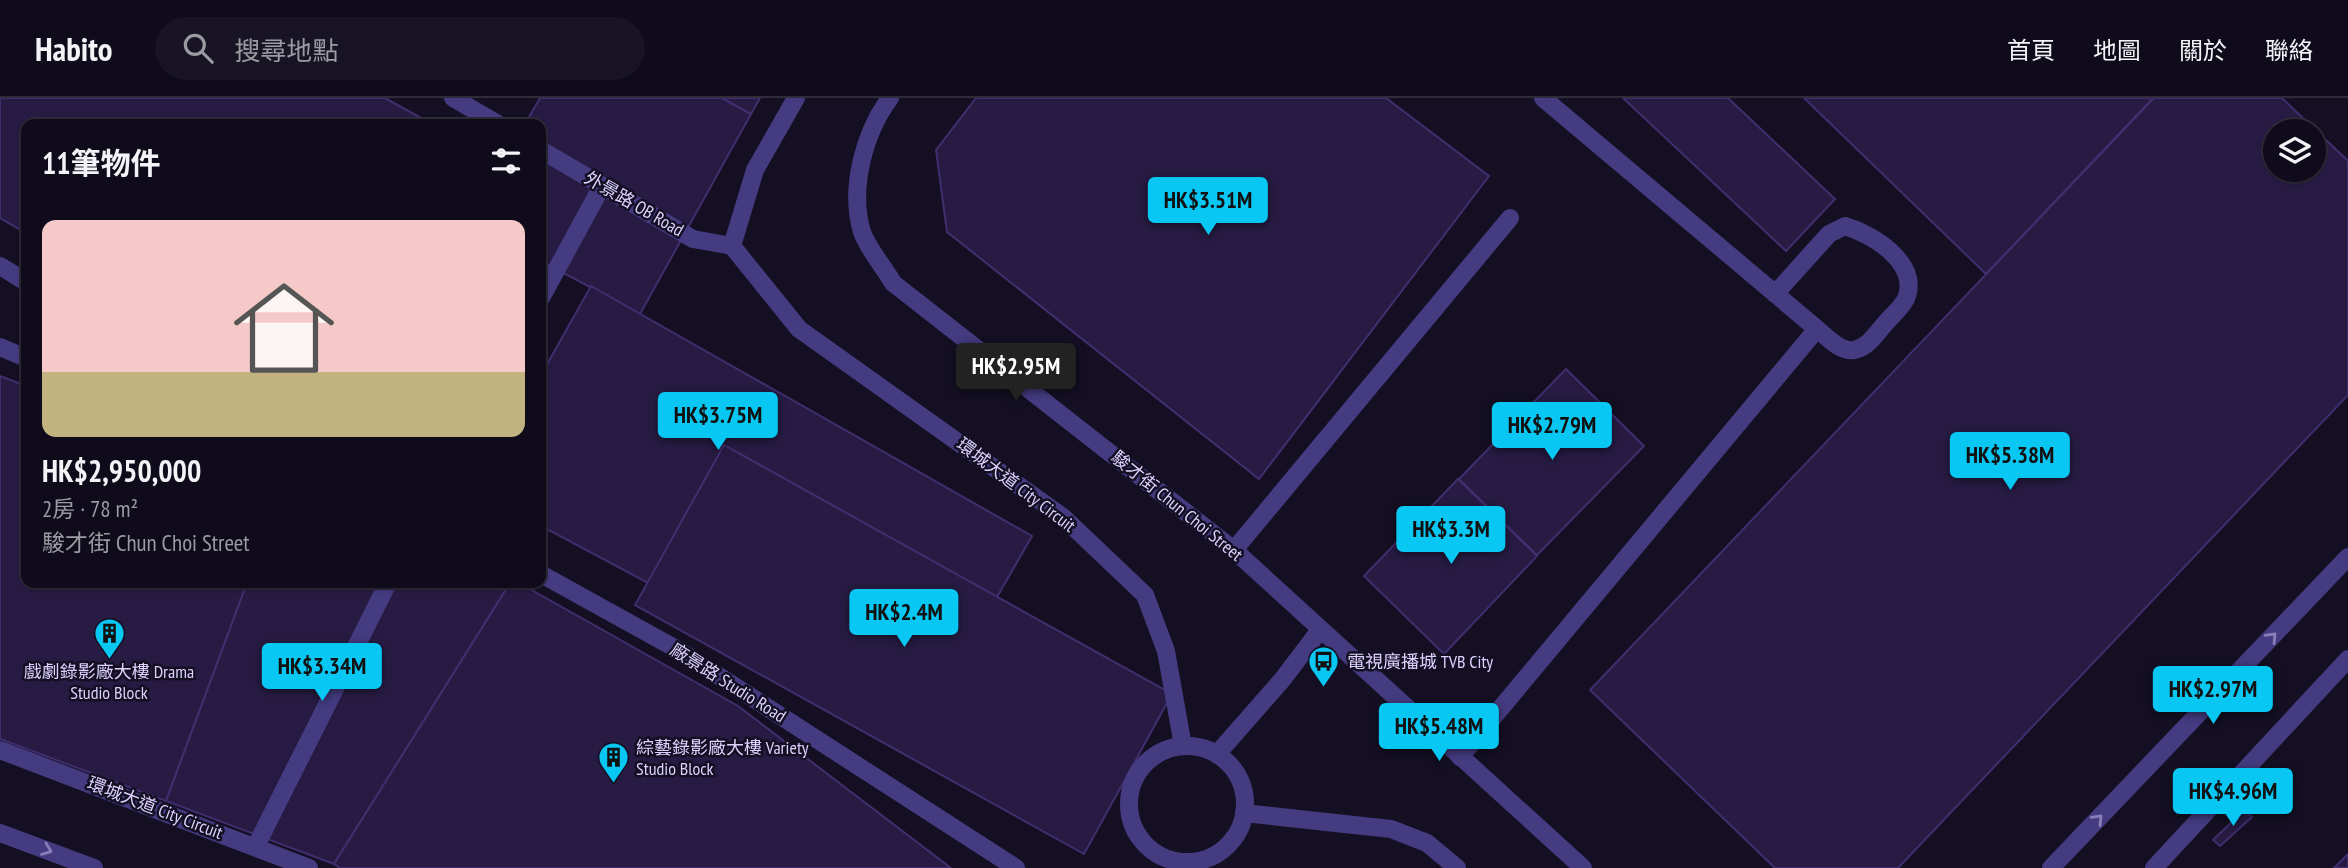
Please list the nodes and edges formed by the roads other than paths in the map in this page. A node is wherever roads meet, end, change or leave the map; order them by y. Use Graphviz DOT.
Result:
graph roads {
  1 [pos="453,98"];
  2 [pos="796,98"];
  3 [pos="890,98"];
  4 [pos="1543,98"];
  5 [pos="489,119"];
  6 [pos="546,152"];
  7 [pos="602,186"];
  8 [pos="1510,218"];
  9 [pos="732,246"];
  10 [pos="0,266"];
  11 [pos="21,279"];
  12 [pos="546,289"];
  13 [pos="1775,294"];
  14 [pos="1817,329"];
  15 [pos="0,348"];
  16 [pos="21,356"];
  17 [pos="1234,550"];
  18 [pos="2348,557"];
  19 [pos="546,577"];
  20 [pos="385,588"];
  21 [pos="1320,630"];
  22 [pos="2348,659"];
  23 [pos="1183,746"];
  24 [pos="0,750"];
  25 [pos="1217,754"];
  26 [pos="1460,757"];
  27 [pos="1244,813"];
  28 [pos="0,833"];
  29 [pos="256,846"];
  30 [pos="1181,862"];
  31 [pos="94,868"];
  32 [pos="309,868"];
  33 [pos="1016,868"];
  34 [pos="1154,868"];
  35 [pos="1457,868"];
  36 [pos="1583,868"];
  37 [pos="2051,868"];
  38 [pos="2154,868"];
  1 -- 5 [label="street"];
  2 -- 9 [label="street"];
  3 -- 17 [label="street, 駿才街 Chun Choi Street"];
  4 -- 13 [label="street"];
  6 -- 7 [label="street, 外景路 OB Road"];
  7 -- 9 [label="street, 外景路 OB Road"];
  7 -- 12 [label="street"];
  8 -- 17 [label="street"];
  9 -- 23 [label="street, 環城大道 City Circuit"];
  10 -- 11 [label="street"];
  13 -- 14 [label="street"];
  13 -- 14 [label="street"];
  14 -- 26 [label="street"];
  15 -- 16 [label="street"];
  17 -- 21 [label="street, 駿才街 Chun Choi Street"];
  37 -- 18 [label="street, one-way"];
  19 -- 33 [label="street, 廠景路 Studio Road"];
  20 -- 29 [label="street"];
  21 -- 25 [label="street"];
  21 -- 26 [label="street, 駿才街 Chun Choi Street"];
  22 -- 38 [label="street"];
  23 -- 25 [label="street"];
  23 -- 30 [label="street"];
  24 -- 29 [label="street, 環城大道 City Circuit"];
  25 -- 27 [label="street"];
  26 -- 36 [label="street, 駿才街 Chun Choi Street"];
  27 -- 30 [label="street"];
  27 -- 35 [label="street"];
  28 -- 31 [label="street, one-way"];
  29 -- 32 [label="street, 環城大道 City Circuit"];
  30 -- 34 [label="street"];
}
